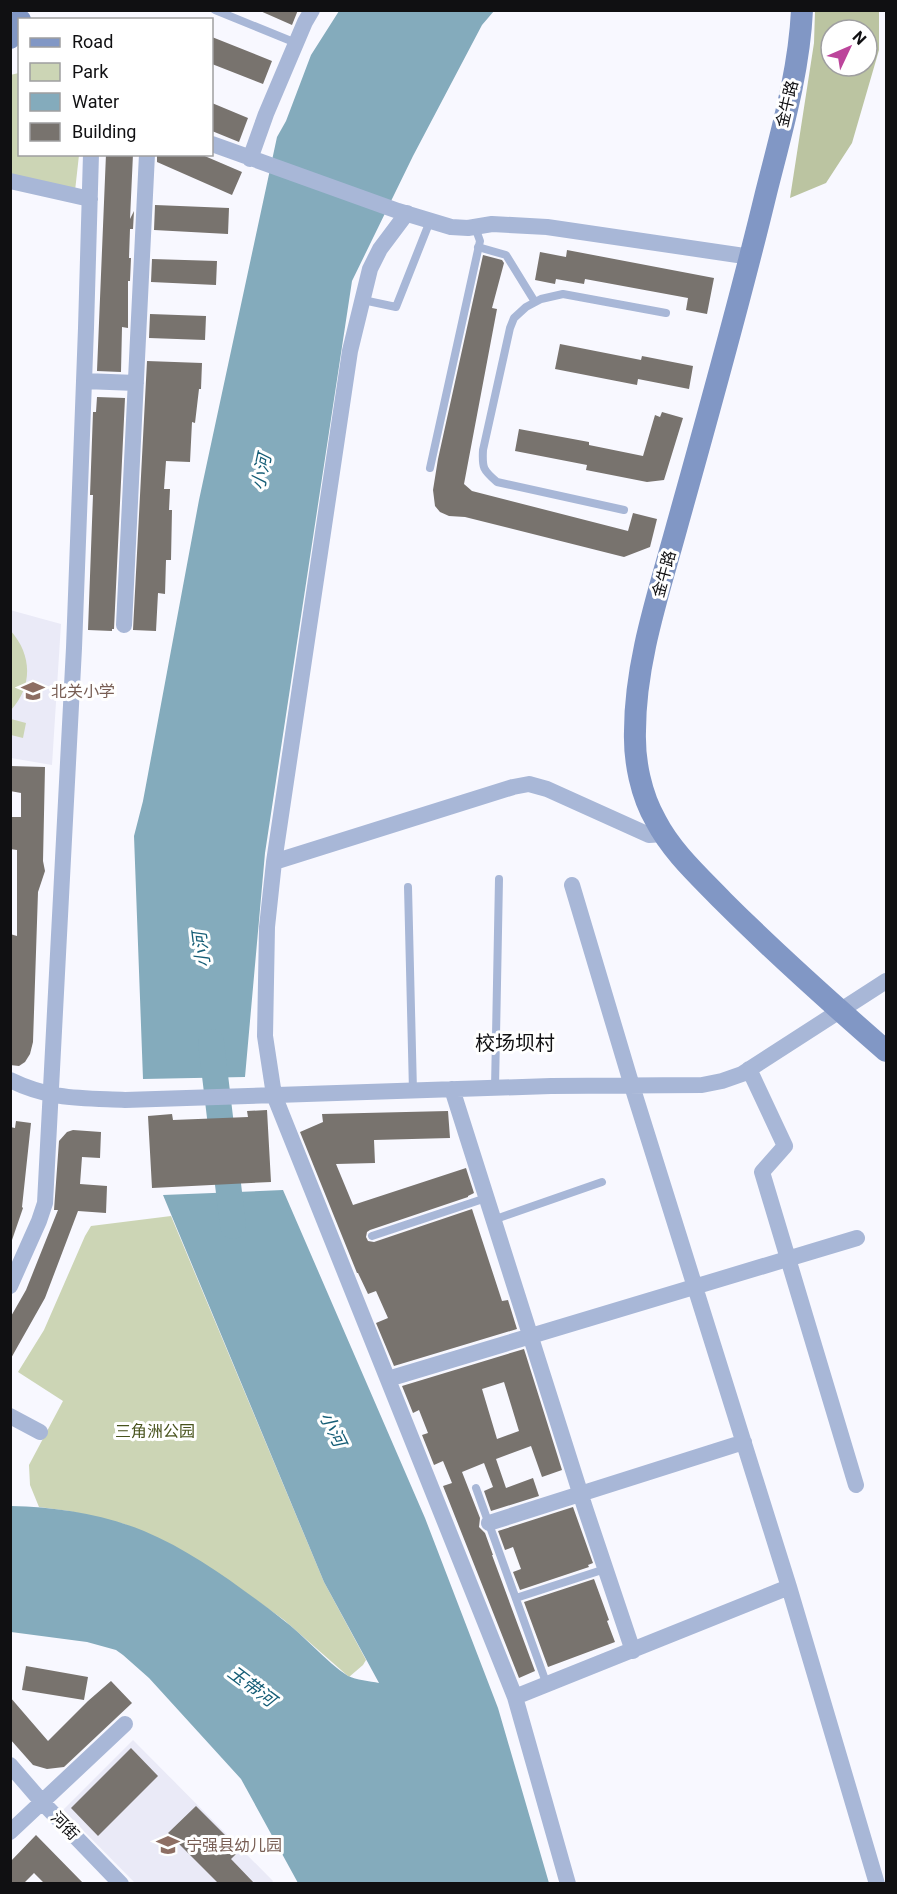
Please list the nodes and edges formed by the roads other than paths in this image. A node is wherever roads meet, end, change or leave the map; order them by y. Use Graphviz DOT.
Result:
graph roads {
  1 [pos="215,10"];
  2 [pos="312,10"];
  3 [pos="802,10"];
  4 [pos="18,24"];
  5 [pos="10,40"];
  6 [pos="296,43"];
  7 [pos="213,144"];
  8 [pos="91,156"];
  9 [pos="147,156"];
  10 [pos="250,159"];
  11 [pos="10,181"];
  12 [pos="90,199"];
  13 [pos="402,212"];
  14 [pos="430,221"];
  15 [pos="475,227"];
  16 [pos="478,247"];
  17 [pos="750,257"];
  18 [pos="363,300"];
  19 [pos="535,302"];
  20 [pos="666,313"];
  21 [pos="84,381"];
  22 [pos="136,383"];
  23 [pos="430,468"];
  24 [pos="624,510"];
  25 [pos="124,625"];
  26 [pos="664,834"];
  27 [pos="274,862"];
  28 [pos="499,879"];
  29 [pos="572,885"];
  30 [pos="408,887"];
  31 [pos="886,981"];
  32 [pos="841,1012"];
  33 [pos="886,1051"];
  34 [pos="749,1069"];
  35 [pos="10,1080"];
  36 [pos="632,1086"];
  37 [pos="495,1088"];
  38 [pos="452,1089"];
  39 [pos="414,1091"];
  40 [pos="50,1095"];
  41 [pos="269,1095"];
  42 [pos="602,1182"];
  43 [pos="486,1198"];
  44 [pos="493,1220"];
  45 [pos="372,1236"];
  46 [pos="857,1238"];
  47 [pos="788,1259"];
  48 [pos="10,1286"];
  49 [pos="695,1287"];
  50 [pos="530,1336"];
  51 [pos="387,1379"];
  52 [pos="10,1416"];
  53 [pos="40,1432"];
  54 [pos="744,1442"];
  55 [pos="856,1485"];
  56 [pos="476,1488"];
  57 [pos="580,1494"];
  58 [pos="489,1523"];
  59 [pos="605,1569"];
  60 [pos="789,1587"];
  61 [pos="516,1598"];
  62 [pos="633,1651"];
  63 [pos="547,1685"];
  64 [pos="515,1697"];
  65 [pos="125,1724"];
  66 [pos="10,1765"];
  67 [pos="42,1802"];
  68 [pos="10,1832"];
  69 [pos="121,1884"];
  70 [pos="568,1884"];
  71 [pos="877,1884"];
  1 -- 6 [label="lane"];
  2 -- 6 [label="street"];
  3 -- 17 [label="main road, 金牛路"];
  4 -- 5 [label="main road"];
  6 -- 10 [label="street"];
  7 -- 10 [label="street"];
  8 -- 12 [label="street"];
  9 -- 22 [label="street"];
  10 -- 13 [label="street"];
  11 -- 12 [label="street"];
  12 -- 21 [label="street"];
  13 -- 14 [label="street"];
  13 -- 18 [label="street"];
  14 -- 15 [label="street"];
  14 -- 18 [label="lane"];
  15 -- 16 [label="lane"];
  15 -- 17 [label="street"];
  16 -- 19 [label="lane"];
  16 -- 23 [label="lane"];
  17 -- 26 [label="main road, 金牛路"];
  18 -- 27 [label="street"];
  19 -- 20 [label="lane"];
  19 -- 24 [label="lane"];
  21 -- 22 [label="street"];
  21 -- 40 [label="street"];
  22 -- 25 [label="street"];
  26 -- 27 [label="street"];
  26 -- 32 [label="main road, 金牛路"];
  27 -- 41 [label="street"];
  28 -- 37 [label="lane"];
  29 -- 36 [label="street"];
  30 -- 39 [label="lane"];
  31 -- 32 [label="street"];
  32 -- 33 [label="main road, 金牛路"];
  32 -- 34 [label="street"];
  34 -- 36 [label="street"];
  34 -- 47 [label="street"];
  35 -- 40 [label="street"];
  36 -- 37 [label="street"];
  36 -- 49 [label="street"];
  37 -- 38 [label="street"];
  38 -- 39 [label="street"];
  38 -- 43 [label="street"];
  39 -- 41 [label="street"];
  40 -- 41 [label="street"];
  40 -- 48 [label="street"];
  41 -- 51 [label="street"];
  42 -- 44 [label="lane"];
  43 -- 44 [label="street"];
  43 -- 45 [label="lane"];
  44 -- 50 [label="street"];
  46 -- 47 [label="street"];
  47 -- 49 [label="street"];
  47 -- 55 [label="street"];
  49 -- 50 [label="street"];
  49 -- 54 [label="street"];
  50 -- 51 [label="street"];
  50 -- 57 [label="street"];
  51 -- 64 [label="street"];
  52 -- 53 [label="street"];
  54 -- 57 [label="street"];
  54 -- 60 [label="street"];
  56 -- 58 [label="lane"];
  57 -- 58 [label="street"];
  57 -- 59 [label="street"];
  58 -- 61 [label="lane"];
  59 -- 61 [label="lane"];
  59 -- 62 [label="street"];
  60 -- 62 [label="street"];
  60 -- 71 [label="street"];
  61 -- 63 [label="lane"];
  62 -- 63 [label="street"];
  63 -- 64 [label="street"];
  64 -- 70 [label="street"];
  65 -- 67 [label="street"];
  66 -- 67 [label="street, 河街"];
  67 -- 68 [label="street"];
  67 -- 69 [label="street, 河街"];
}
